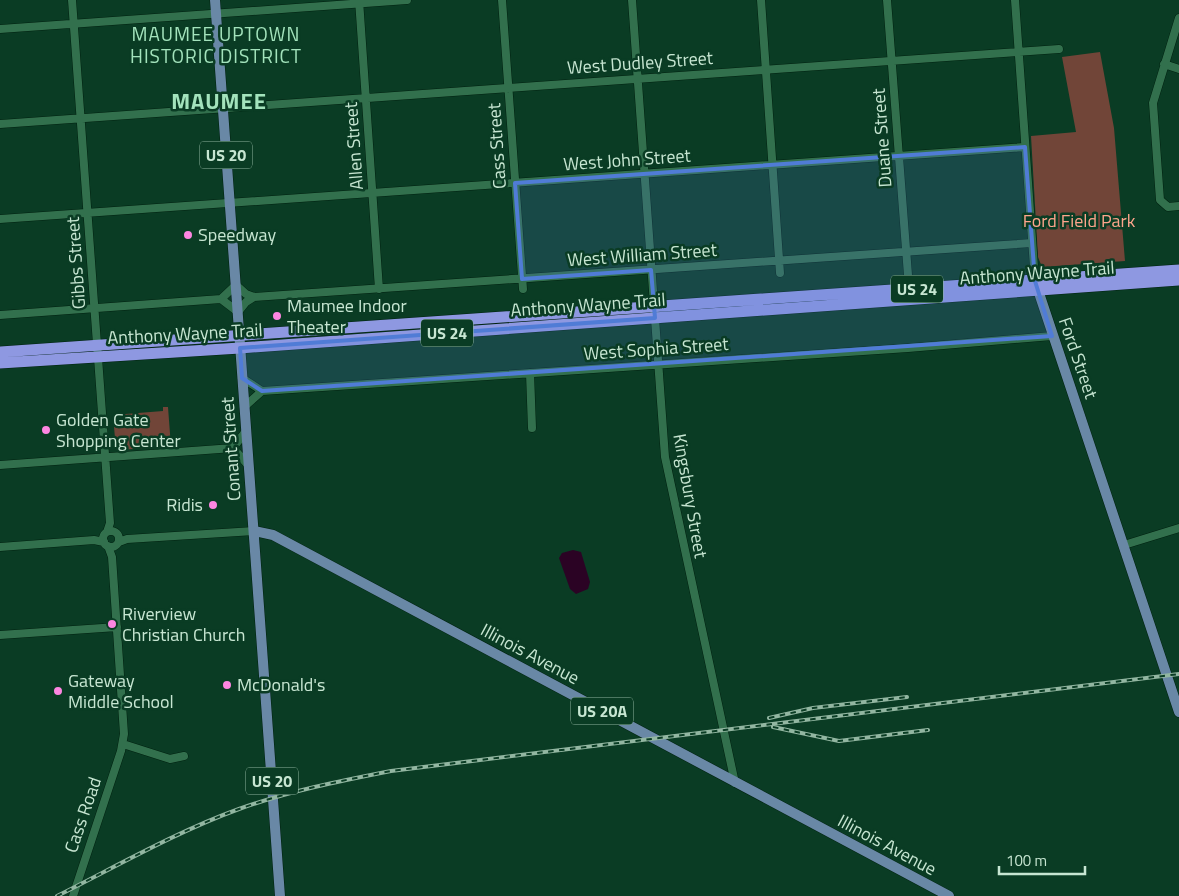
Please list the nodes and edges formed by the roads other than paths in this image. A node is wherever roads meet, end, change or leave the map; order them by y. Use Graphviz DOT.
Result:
graph roads {
  1 [pos="72,0"];
  2 [pos="215,0"];
  3 [pos="407,0"];
  4 [pos="502,0"];
  5 [pos="632,0"];
  6 [pos="760,0"];
  7 [pos="887,0"];
  8 [pos="1015,0"];
  9 [pos="359,2"];
  10 [pos="215,14"];
  11 [pos="1179,18"];
  12 [pos="74,24"];
  13 [pos="0,29"];
  14 [pos="1059,49"];
  15 [pos="1018,52"];
  16 [pos="891,61"];
  17 [pos="1164,64"];
  18 [pos="1179,69"];
  19 [pos="766,70"];
  20 [pos="638,78"];
  21 [pos="508,87"];
  22 [pos="366,98"];
  23 [pos="223,108"];
  24 [pos="80,118"];
  25 [pos="0,124"];
  26 [pos="1025,147"];
  27 [pos="898,156"];
  28 [pos="772,165"];
  29 [pos="644,174"];
  30 [pos="515,183"];
  31 [pos="372,193"];
  32 [pos="230,203"];
  33 [pos="1179,206"];
  34 [pos="87,213"];
  35 [pos="0,219"];
  36 [pos="1032,243"];
  37 [pos="906,252"];
  38 [pos="779,261"];
  39 [pos="651,270"];
  40 [pos="1179,270"];
  41 [pos="780,273"];
  42 [pos="908,275"];
  43 [pos="522,279"];
  44 [pos="1179,280"];
  45 [pos="236,285"];
  46 [pos="1036,286"];
  47 [pos="379,289"];
  48 [pos="523,289"];
  49 [pos="254,296"];
  50 [pos="220,299"];
  51 [pos="94,308"];
  52 [pos="238,312"];
  53 [pos="654,313"];
  54 [pos="0,315"];
  55 [pos="1052,336"];
  56 [pos="240,343"];
  57 [pos="97,351"];
  58 [pos="0,352"];
  59 [pos="0,363"];
  60 [pos="659,364"];
  61 [pos="530,373"];
  62 [pos="242,378"];
  63 [pos="262,391"];
  64 [pos="244,407"];
  65 [pos="532,428"];
  66 [pos="246,430"];
  67 [pos="233,448"];
  68 [pos="104,458"];
  69 [pos="0,465"];
  70 [pos="248,465"];
  71 [pos="1179,528"];
  72 [pos="254,531"];
  73 [pos="111,539"];
  74 [pos="1124,545"];
  75 [pos="0,547"];
  76 [pos="117,627"];
  77 [pos="0,635"];
  78 [pos="1179,712"];
  79 [pos="123,744"];
  80 [pos="184,756"];
  81 [pos="735,783"];
  82 [pos="73,896"];
  83 [pos="280,896"];
  84 [pos="949,896"];
  1 -- 12 [label="street, Gibbs Street"];
  2 -- 10 [label="main road, Conant Street / US 20"];
  3 -- 9 [label="street"];
  4 -- 21 [label="street, Cass Street"];
  5 -- 20 [label="street, Kingsbury Street"];
  6 -- 19 [label="street"];
  7 -- 16 [label="street, Duane Street"];
  8 -- 15 [label="street, Ford Street"];
  9 -- 10 [label="street"];
  9 -- 22 [label="street, Allen Street"];
  10 -- 12 [label="street"];
  10 -- 23 [label="main road, Conant Street / US 20"];
  11 -- 17 [label="street"];
  12 -- 13 [label="street"];
  12 -- 24 [label="street, Gibbs Street"];
  14 -- 15 [label="street, West Dudley Street"];
  15 -- 16 [label="street, West Dudley Street"];
  15 -- 26 [label="street, Ford Street"];
  16 -- 19 [label="street, West Dudley Street"];
  16 -- 27 [label="street, Duane Street"];
  17 -- 18 [label="street"];
  17 -- 33 [label="street"];
  19 -- 20 [label="street, West Dudley Street"];
  19 -- 28 [label="street"];
  20 -- 21 [label="street, West Dudley Street"];
  20 -- 29 [label="street, Kingsbury Street"];
  21 -- 22 [label="street, West Dudley Street"];
  21 -- 30 [label="street, Cass Street"];
  22 -- 23 [label="street, West Dudley Street"];
  22 -- 31 [label="street, Allen Street"];
  23 -- 24 [label="street, West Dudley Street"];
  23 -- 32 [label="main road, Conant Street / US 20"];
  24 -- 25 [label="street, West Dudley Street"];
  24 -- 34 [label="street, Gibbs Street"];
  26 -- 27 [label="street, West John Street"];
  26 -- 36 [label="street, Ford Street"];
  27 -- 28 [label="street, West John Street"];
  27 -- 37 [label="street, Duane Street"];
  28 -- 29 [label="street, West John Street"];
  28 -- 38 [label="street"];
  29 -- 30 [label="street, West John Street"];
  29 -- 39 [label="street, Kingsbury Street"];
  30 -- 31 [label="street, West John Street"];
  30 -- 43 [label="street, Cass Street"];
  31 -- 32 [label="street, West John Street"];
  31 -- 47 [label="street, Allen Street"];
  32 -- 34 [label="street, West John Street"];
  32 -- 45 [label="main road, Conant Street / US 20"];
  34 -- 35 [label="street, West John Street"];
  34 -- 51 [label="street, Gibbs Street"];
  36 -- 37 [label="street, West William Street"];
  36 -- 46 [label="street, Ford Street"];
  37 -- 38 [label="street, West William Street"];
  37 -- 42 [label="street, Duane Street"];
  38 -- 39 [label="street, West William Street"];
  38 -- 41 [label="street"];
  39 -- 43 [label="street, West William Street"];
  39 -- 53 [label="street, Kingsbury Street"];
  40 -- 46 [label="highway, Anthony Wayne Trail / US 24"];
  43 -- 47 [label="street, West William Street"];
  43 -- 48 [label="street, Cass Street"];
  44 -- 46 [label="highway, Anthony Wayne Trail / US 24"];
  45 -- 49 [label="street"];
  45 -- 50 [label="street"];
  45 -- 52 [label="main road, Conant Street / US 20"];
  46 -- 53 [label="highway, Anthony Wayne Trail / US 24"];
  46 -- 55 [label="main road, Ford Street"];
  47 -- 49 [label="street, West William Street"];
  49 -- 52 [label="street"];
  50 -- 51 [label="street"];
  50 -- 52 [label="street"];
  51 -- 54 [label="street"];
  51 -- 57 [label="street, Gibbs Street"];
  52 -- 56 [label="main road, Conant Street / US 20"];
  53 -- 56 [label="highway, Anthony Wayne Trail / US 24"];
  53 -- 60 [label="street, Kingsbury Street"];
  55 -- 60 [label="street, West Sophia Street"];
  55 -- 74 [label="main road, Ford Street"];
  56 -- 57 [label="highway, Anthony Wayne Trail / US 24"];
  56 -- 62 [label="main road, Conant Street / US 20"];
  57 -- 58 [label="highway, Anthony Wayne Trail / US 24"];
  57 -- 59 [label="highway, Anthony Wayne Trail / US 24"];
  57 -- 68 [label="street, Gibbs Street"];
  60 -- 61 [label="street, West Sophia Street"];
  60 -- 81 [label="street, Kingsbury Street"];
  61 -- 63 [label="street, West Sophia Street"];
  61 -- 65 [label="street"];
  62 -- 63 [label="street"];
  62 -- 64 [label="main road, Conant Street / US 20"];
  63 -- 64 [label="street"];
  64 -- 66 [label="main road, Conant Street / US 20"];
  66 -- 67 [label="street"];
  66 -- 70 [label="main road, Conant Street / US 20"];
  67 -- 68 [label="street"];
  67 -- 70 [label="street"];
  68 -- 69 [label="street"];
  68 -- 73 [label="street, Gibbs Street"];
  70 -- 72 [label="main road, Conant Street / US 20"];
  71 -- 74 [label="street"];
  72 -- 73 [label="street"];
  72 -- 81 [label="main road, Illinois Avenue / US 20A"];
  72 -- 83 [label="main road, Conant Street / US 20"];
  73 -- 75 [label="street"];
  73 -- 76 [label="street, Gibbs Street"];
  74 -- 78 [label="main road, Ford Street"];
  76 -- 77 [label="street"];
  76 -- 79 [label="street, Gibbs Street"];
  79 -- 80 [label="street"];
  79 -- 82 [label="street, Cass Road"];
  81 -- 84 [label="main road, Illinois Avenue / US 20A"];
}
